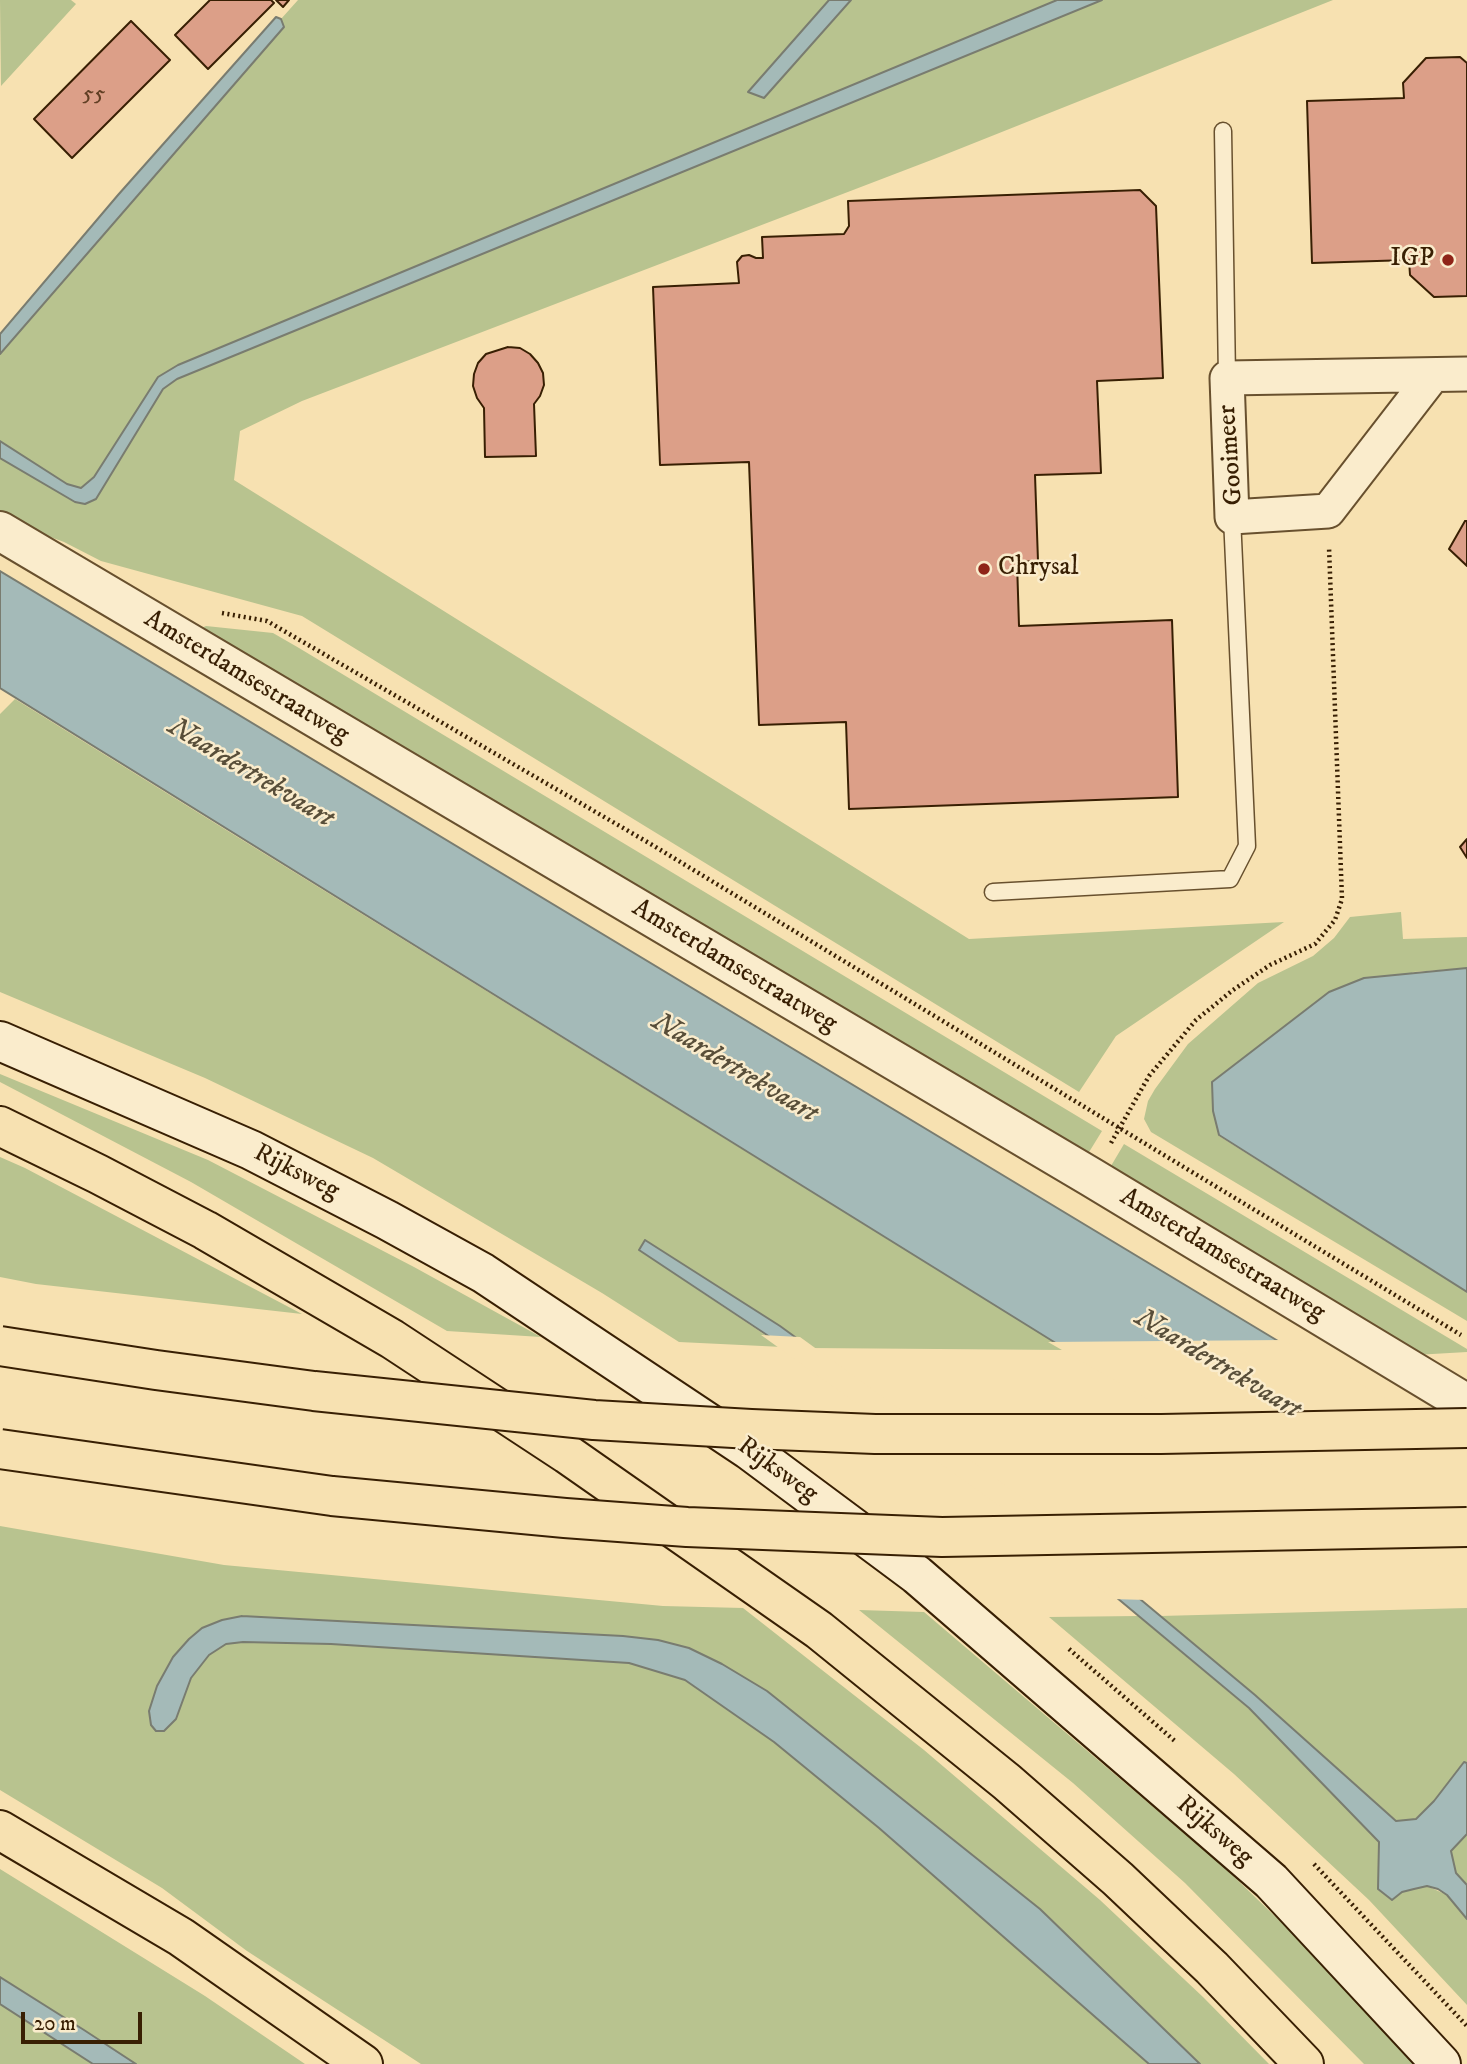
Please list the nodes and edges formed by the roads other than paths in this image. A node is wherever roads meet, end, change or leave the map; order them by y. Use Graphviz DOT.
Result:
graph roads {
  1 [pos="1223,131"];
  2 [pos="1467,374"];
  3 [pos="1433,375"];
  4 [pos="1227,378"];
  5 [pos="1232,517"];
  6 [pos="0,531"];
  7 [pos="993,892"];
  8 [pos="0,1041"];
  9 [pos="0,1126"];
  10 [pos="0,1346"];
  11 [pos="1467,1404"];
  12 [pos="1467,1428"];
  13 [pos="0,1449"];
  14 [pos="1467,1527"];
  15 [pos="0,1830"];
  16 [pos="363,2064"];
  17 [pos="1304,2064"];
  18 [pos="1441,2064"];
  1 -- 4 [label="lane"];
  2 -- 3 [label="street, Gooimeer"];
  3 -- 4 [label="street, Gooimeer"];
  3 -- 5 [label="street, Gooimeer"];
  4 -- 5 [label="street, Gooimeer"];
  5 -- 7 [label="lane"];
  6 -- 11 [label="main road, Amsterdamsestraatweg"];
  8 -- 18 [label="main road, Rijksweg"];
  9 -- 17 [label="highway"];
  10 -- 12 [label="highway, bridge"];
  13 -- 14 [label="highway, bridge"];
  15 -- 16 [label="highway"];
}
